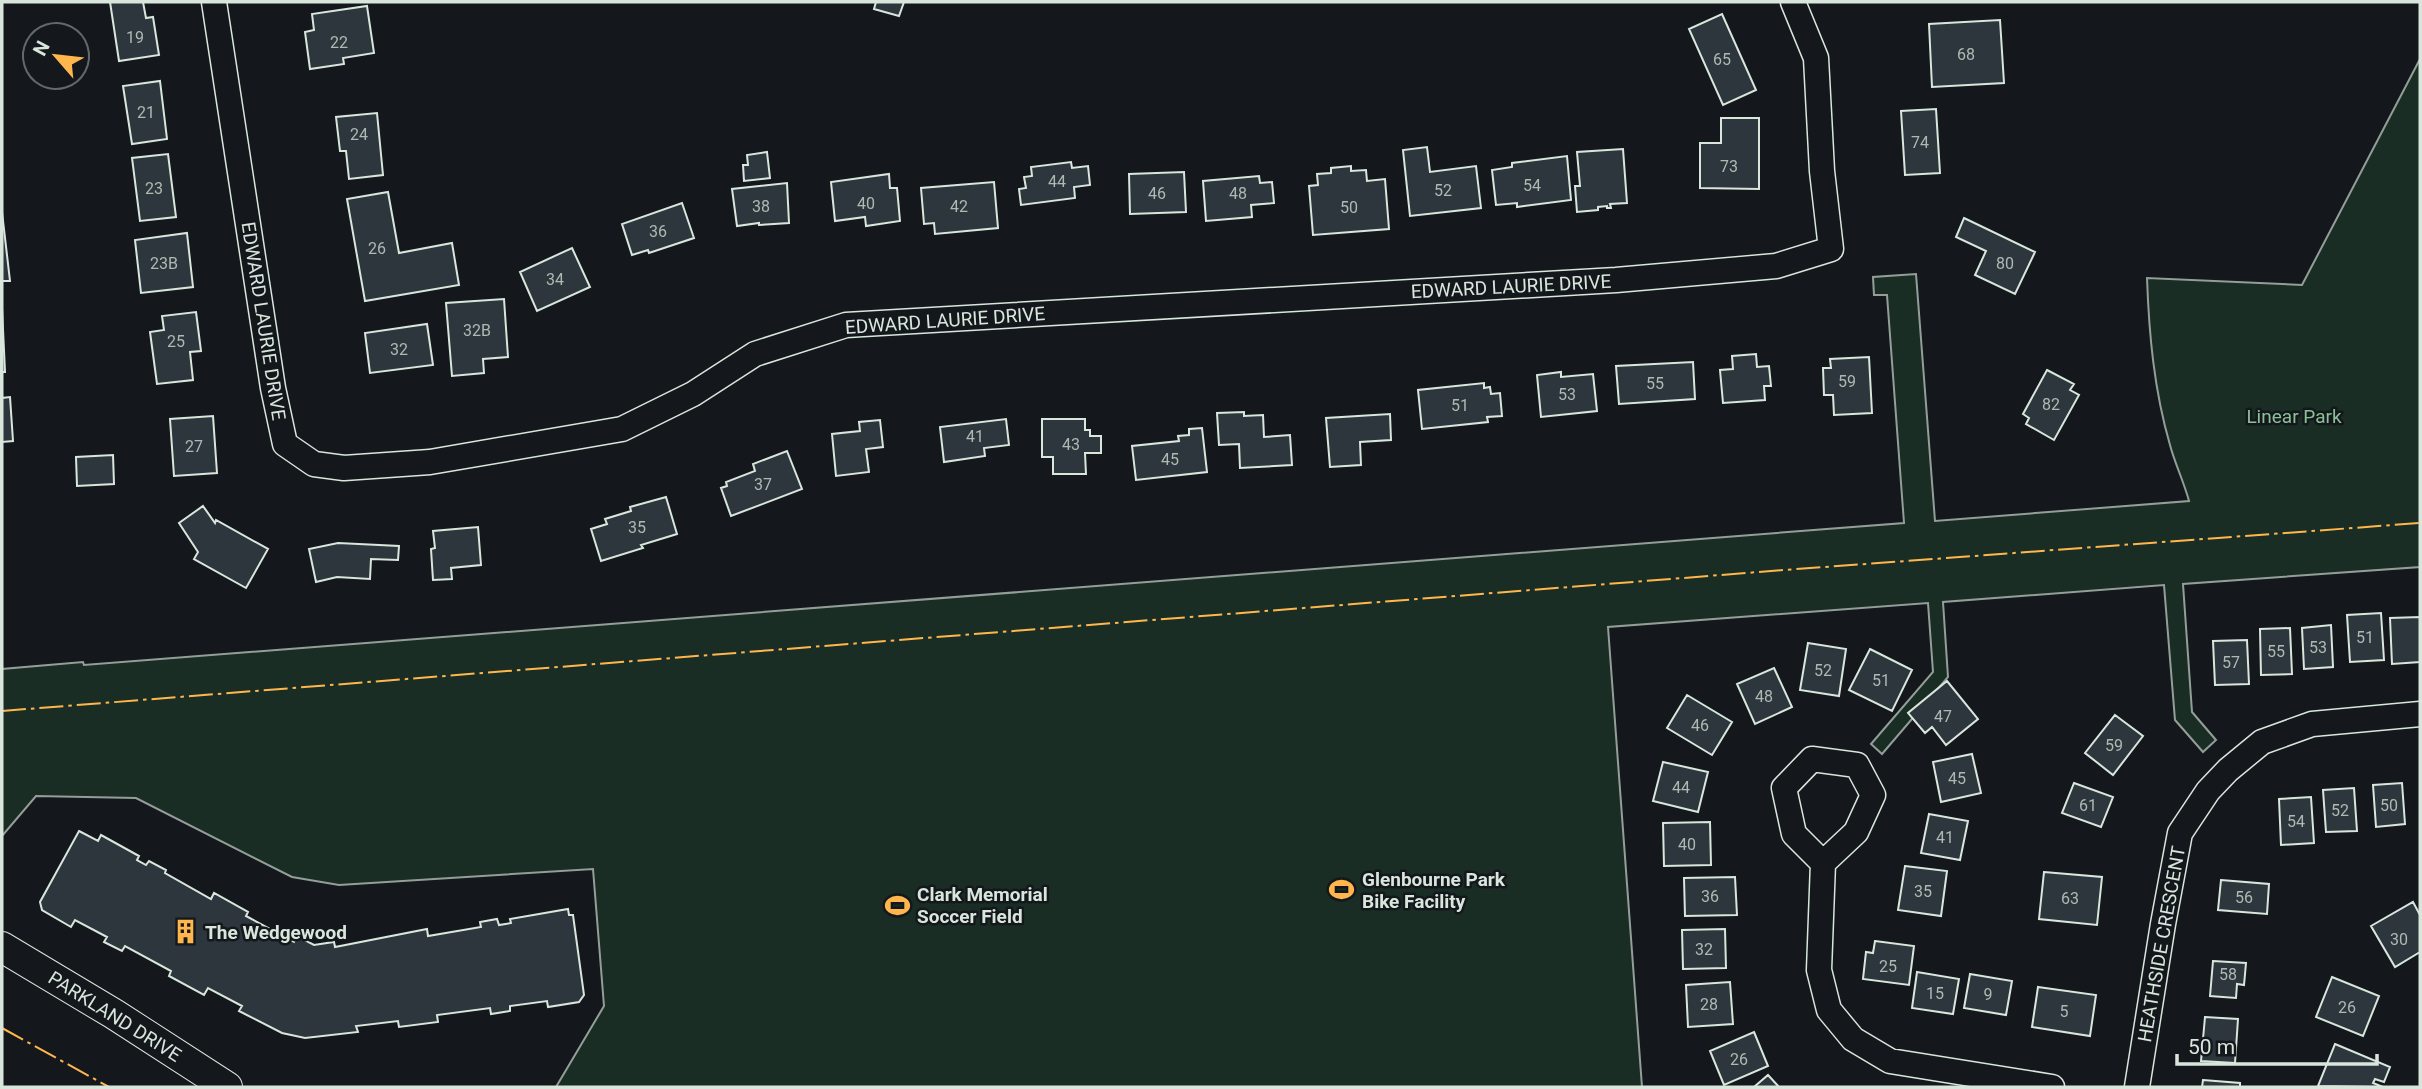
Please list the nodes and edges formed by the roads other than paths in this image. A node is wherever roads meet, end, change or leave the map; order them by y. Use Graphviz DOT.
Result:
graph roads {
  1 [pos="214,2"];
  2 [pos="1793,2"];
  3 [pos="2420,714"];
  4 [pos="1822,863"];
  5 [pos="2,947"];
  6 [pos="227,1087"];
  7 [pos="2052,1087"];
  8 [pos="2137,1087"];
  1 -- 2 [label="street, EDWARD LAURIE DRIVE"];
  3 -- 8 [label="street, HEATHSIDE CRESCENT"];
  4 -- 7 [label="street"];
  5 -- 6 [label="street, PARKLAND DRIVE"];
}
